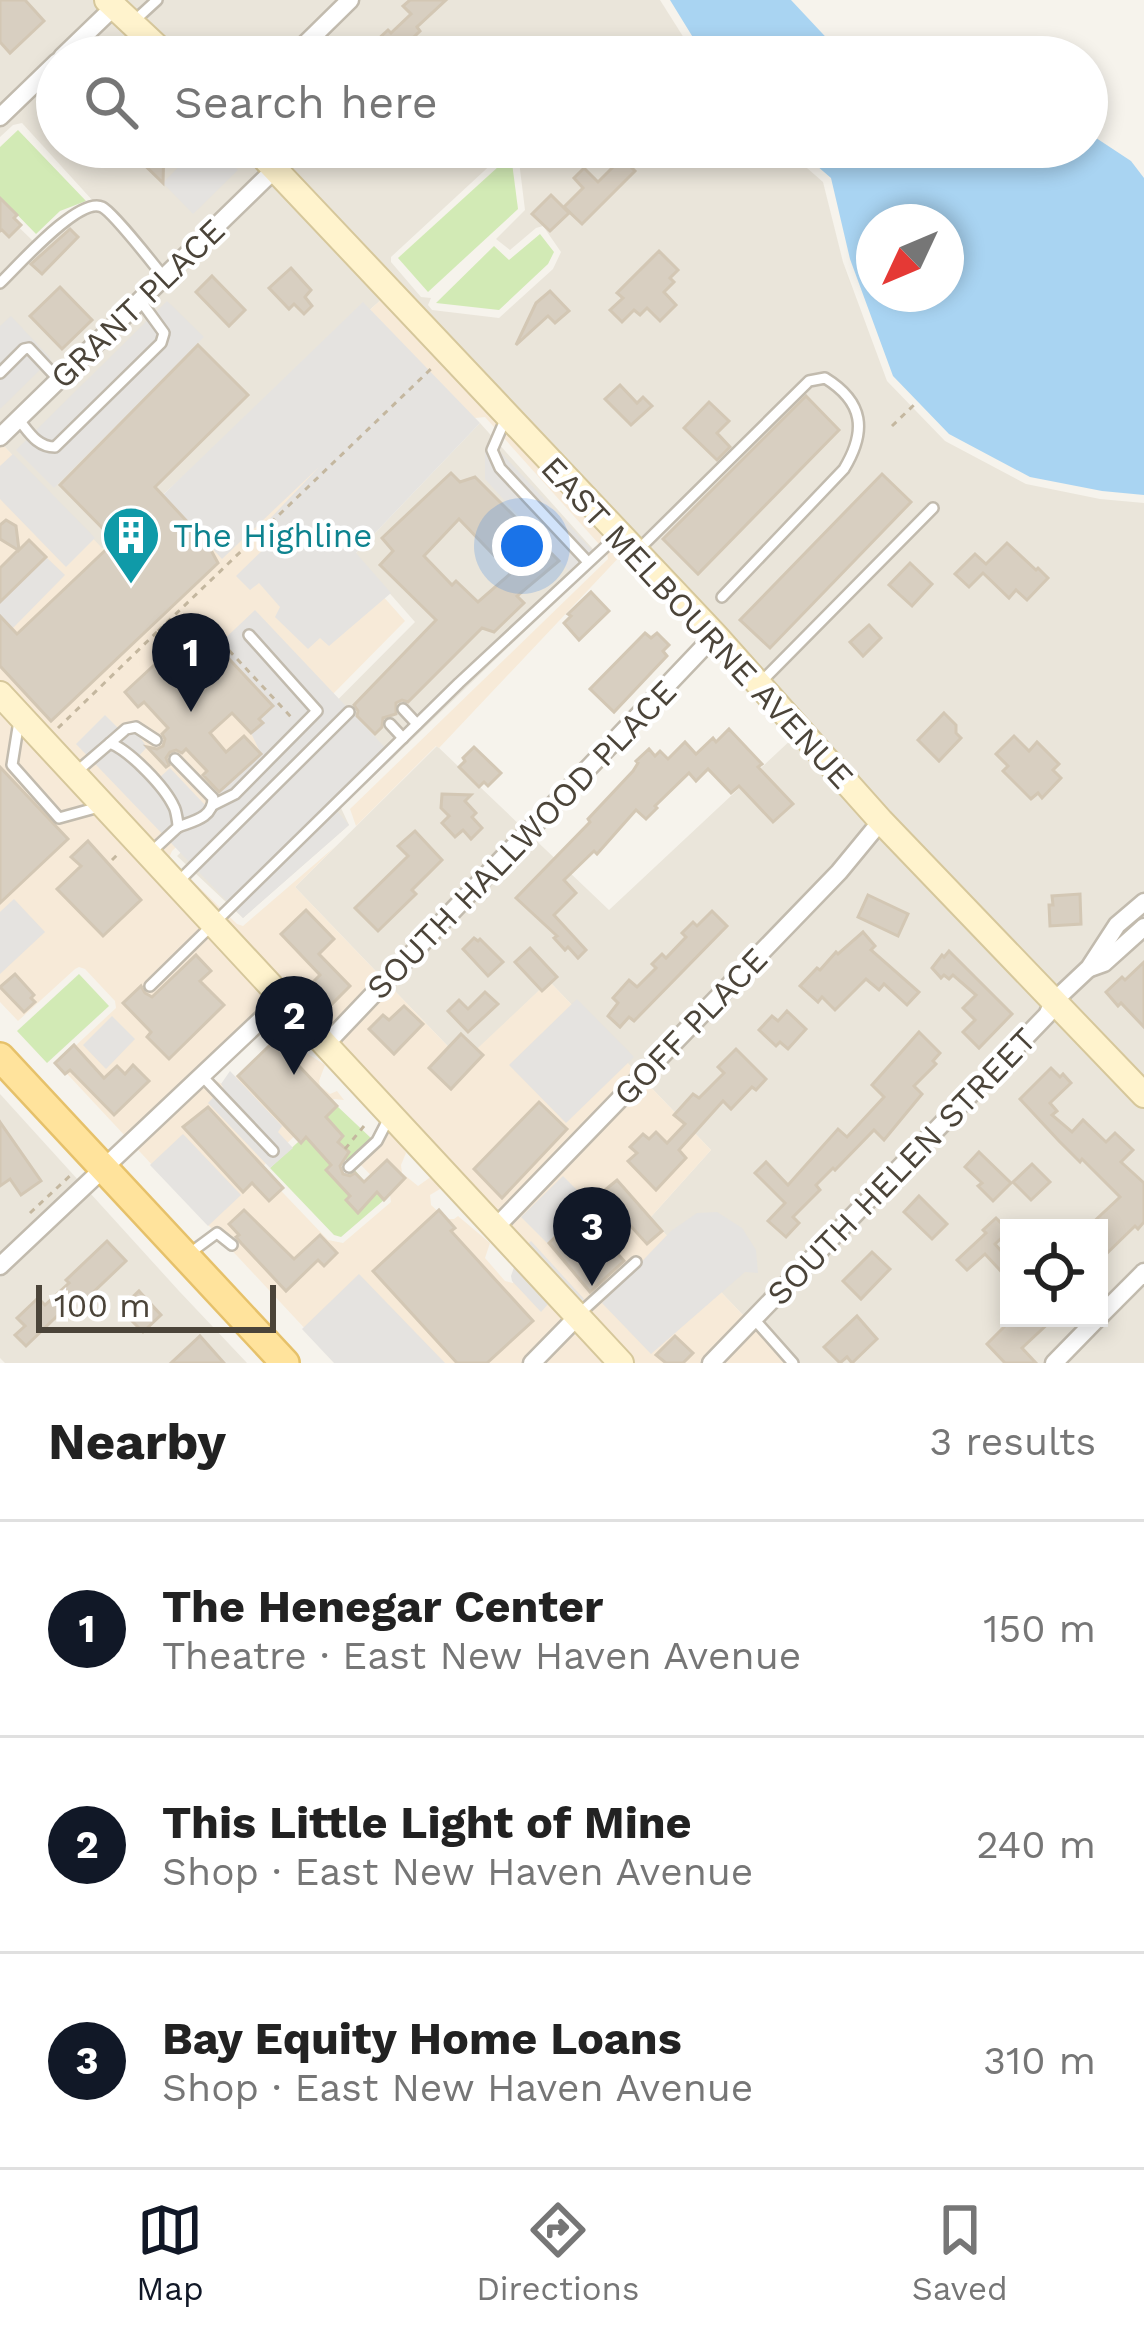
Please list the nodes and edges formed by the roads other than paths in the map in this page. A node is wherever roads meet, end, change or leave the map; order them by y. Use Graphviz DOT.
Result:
graph roads {
  1 [pos="157,0"];
  2 [pos="350,0"];
  3 [pos="118,10"];
  4 [pos="88,36"];
  5 [pos="146,36"];
  6 [pos="313,36"];
  7 [pos="36,83"];
  8 [pos="0,117"];
  9 [pos="275,169"];
  10 [pos="164,277"];
  11 [pos="0,283"];
  12 [pos="140,300"];
  13 [pos="0,373"];
  14 [pos="59,380"];
  15 [pos="507,415"];
  16 [pos="18,420"];
  17 [pos="0,437"];
  18 [pos="933,508"];
  19 [pos="628,543"];
  20 [pos="588,562"];
  21 [pos="722,597"];
  22 [pos="249,635"];
  23 [pos="716,635"];
  24 [pos="759,684"];
  25 [pos="0,694"];
  26 [pos="403,709"];
  27 [pos="349,712"];
  28 [pos="20,715"];
  29 [pos="390,724"];
  30 [pos="417,724"];
  31 [pos="403,738"];
  32 [pos="155,740"];
  33 [pos="110,743"];
  34 [pos="175,759"];
  35 [pos="74,774"];
  36 [pos="104,805"];
  37 [pos="213,806"];
  38 [pos="881,820"];
  39 [pos="178,827"];
  40 [pos="149,854"];
  41 [pos="177,883"];
  42 [pos="1144,902"];
  43 [pos="213,922"];
  44 [pos="1144,927"];
  45 [pos="1089,968"];
  46 [pos="150,986"];
  47 [pos="284,998"];
  48 [pos="1054,1001"];
  49 [pos="327,1043"];
  50 [pos="0,1057"];
  51 [pos="202,1076"];
  52 [pos="1144,1095"];
  53 [pos="392,1114"];
  54 [pos="273,1151"];
  55 [pos="349,1167"];
  56 [pos="104,1169"];
  57 [pos="496,1227"];
  58 [pos="232,1245"];
  59 [pos="186,1257"];
  60 [pos="636,1262"];
  61 [pos="0,1266"];
  62 [pos="1144,1272"];
  63 [pos="1108,1309"];
  64 [pos="578,1316"];
  65 [pos="754,1319"];
  66 [pos="1090,1327"];
  67 [pos="285,1363"];
  68 [pos="532,1363"];
  69 [pos="620,1363"];
  70 [pos="711,1363"];
  71 [pos="793,1363"];
  72 [pos="1054,1363"];
  1 -- 3 [label="lane"];
  2 -- 6 [label="street"];
  3 -- 4 [label="street"];
  3 -- 5 [label="street"];
  7 -- 8 [label="street"];
  9 -- 10 [label="street, GRANT PLACE"];
  9 -- 15 [label="street, EAST MELBOURNE AVENUE"];
  10 -- 11 [label="lane"];
  10 -- 12 [label="street, GRANT PLACE"];
  12 -- 14 [label="street, GRANT PLACE"];
  12 -- 16 [label="lane"];
  13 -- 14 [label="lane"];
  14 -- 16 [label="street, GRANT PLACE"];
  15 -- 19 [label="street, EAST MELBOURNE AVENUE"];
  15 -- 20 [label="lane"];
  16 -- 17 [label="street, GRANT PLACE"];
  18 -- 24 [label="lane"];
  19 -- 20 [label="lane"];
  19 -- 21 [label="lane"];
  19 -- 23 [label="street, EAST MELBOURNE AVENUE"];
  20 -- 30 [label="lane"];
  22 -- 37 [label="lane"];
  23 -- 24 [label="street, EAST MELBOURNE AVENUE"];
  23 -- 49 [label="street, SOUTH HALLWOOD PLACE"];
  24 -- 38 [label="street, EAST MELBOURNE AVENUE"];
  25 -- 28 [label="street"];
  26 -- 30 [label="lane"];
  27 -- 41 [label="lane"];
  28 -- 35 [label="street"];
  28 -- 36 [label="lane"];
  29 -- 31 [label="lane"];
  30 -- 31 [label="lane"];
  31 -- 43 [label="lane"];
  32 -- 33 [label="lane"];
  33 -- 35 [label="lane"];
  33 -- 39 [label="lane"];
  34 -- 37 [label="lane"];
  35 -- 36 [label="street"];
  36 -- 40 [label="street"];
  37 -- 39 [label="lane"];
  38 -- 48 [label="street, EAST MELBOURNE AVENUE"];
  38 -- 57 [label="street, GOFF PLACE"];
  39 -- 40 [label="lane"];
  40 -- 41 [label="street"];
  41 -- 43 [label="street"];
  42 -- 45 [label="street, SOUTH HELEN STREET"];
  43 -- 46 [label="lane"];
  43 -- 47 [label="street"];
  44 -- 45 [label="street, SOUTH HELEN STREET"];
  45 -- 48 [label="street, SOUTH HELEN STREET"];
  47 -- 49 [label="street"];
  47 -- 51 [label="street"];
  48 -- 52 [label="street, EAST MELBOURNE AVENUE"];
  48 -- 65 [label="street, SOUTH HELEN STREET"];
  49 -- 53 [label="street"];
  50 -- 56 [label="main road"];
  51 -- 54 [label="lane"];
  51 -- 56 [label="street"];
  53 -- 55 [label="lane"];
  53 -- 57 [label="street"];
  56 -- 59 [label="main road"];
  56 -- 61 [label="street"];
  57 -- 64 [label="street"];
  58 -- 59 [label="lane"];
  59 -- 67 [label="main road"];
  60 -- 64 [label="lane"];
  62 -- 63 [label="street"];
  64 -- 68 [label="street"];
  64 -- 69 [label="street"];
  65 -- 70 [label="street, SOUTH HELEN STREET"];
  65 -- 71 [label="lane"];
  66 -- 72 [label="street"];
}
